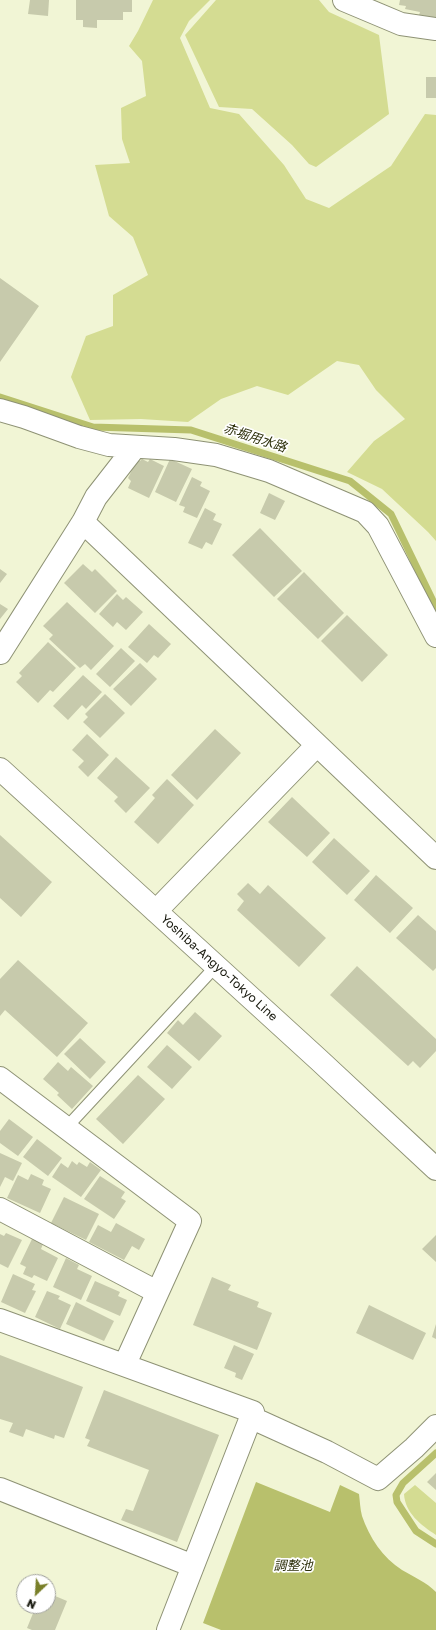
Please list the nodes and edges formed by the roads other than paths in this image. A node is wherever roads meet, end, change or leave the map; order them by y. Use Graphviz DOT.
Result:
graph roads {
  1 [pos="344,0"];
  2 [pos="436,29"];
  3 [pos="0,410"];
  4 [pos="136,447"];
  5 [pos="84,522"];
  6 [pos="436,636"];
  7 [pos="0,653"];
  8 [pos="317,746"];
  9 [pos="0,769"];
  10 [pos="436,858"];
  11 [pos="156,911"];
  12 [pos="216,966"];
  13 [pos="0,1078"];
  14 [pos="66,1128"];
  15 [pos="436,1170"];
  16 [pos="0,1209"];
  17 [pos="158,1292"];
  18 [pos="0,1320"];
  19 [pos="125,1364"];
  20 [pos="250,1417"];
  21 [pos="436,1426"];
  22 [pos="0,1489"];
  23 [pos="193,1566"];
  24 [pos="170,1630"];
  1 -- 2 [label="street"];
  3 -- 4 [label="street"];
  4 -- 5 [label="street"];
  4 -- 6 [label="street"];
  5 -- 7 [label="street"];
  5 -- 8 [label="street"];
  8 -- 10 [label="street"];
  8 -- 11 [label="street"];
  9 -- 11 [label="street, Yoshiba-Angyo-Tokyo Line"];
  11 -- 12 [label="street, Yoshiba-Angyo-Tokyo Line"];
  12 -- 14 [label="lane"];
  12 -- 15 [label="street, Yoshiba-Angyo-Tokyo Line"];
  13 -- 14 [label="street"];
  14 -- 17 [label="street"];
  16 -- 17 [label="street"];
  17 -- 19 [label="street"];
  18 -- 19 [label="street"];
  19 -- 20 [label="street"];
  20 -- 21 [label="street"];
  20 -- 23 [label="street"];
  22 -- 23 [label="street"];
  23 -- 24 [label="street"];
}
